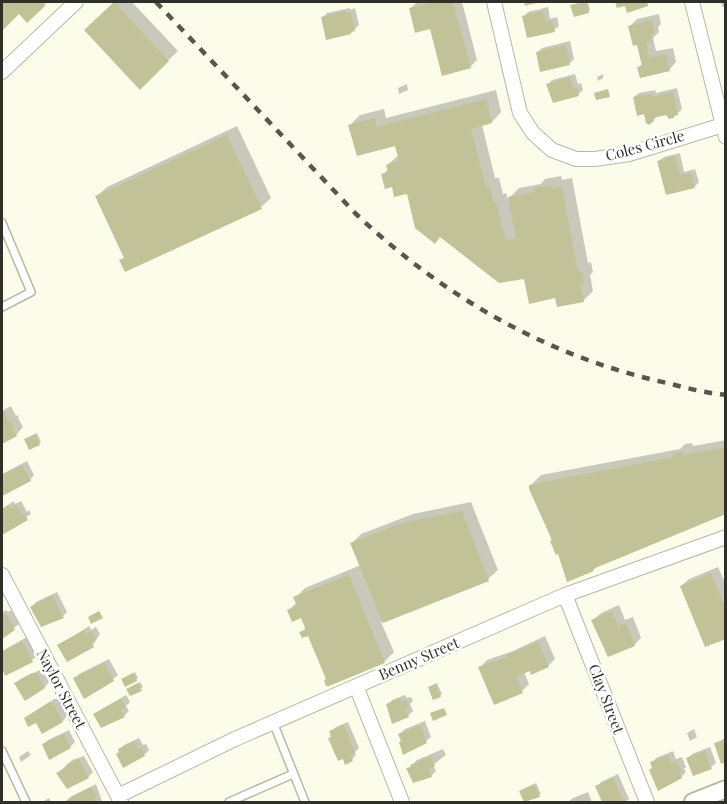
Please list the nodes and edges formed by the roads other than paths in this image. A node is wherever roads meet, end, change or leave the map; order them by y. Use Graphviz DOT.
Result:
graph roads {
  1 [pos="76,2"];
  2 [pos="494,2"];
  3 [pos="692,2"];
  4 [pos="2,72"];
  5 [pos="721,97"];
  6 [pos="724,131"];
  7 [pos="2,222"];
  8 [pos="2,307"];
  9 [pos="726,537"];
  10 [pos="2,575"];
  11 [pos="5,591"];
  12 [pos="565,595"];
  13 [pos="356,686"];
  14 [pos="273,722"];
  15 [pos="2,750"];
  16 [pos="293,774"];
  17 [pos="726,789"];
  18 [pos="120,799"];
  19 [pos="26,802"];
  20 [pos="229,802"];
  21 [pos="305,802"];
  22 [pos="402,802"];
  23 [pos="646,802"];
  24 [pos="693,802"];
  1 -- 4 [label="street"];
  2 -- 6 [label="street, Coles Circle"];
  3 -- 5 [label="street"];
  5 -- 6 [label="street"];
  7 -- 8 [label="lane"];
  9 -- 12 [label="street, Benny Street"];
  10 -- 11 [label="street, Naylor Street"];
  11 -- 18 [label="street, Naylor Street"];
  12 -- 13 [label="street, Benny Street"];
  12 -- 23 [label="street, Clay Street"];
  13 -- 14 [label="street, Benny Street"];
  13 -- 22 [label="street"];
  14 -- 16 [label="lane"];
  14 -- 18 [label="street, Benny Street"];
  15 -- 19 [label="lane"];
  16 -- 20 [label="lane"];
  16 -- 21 [label="lane"];
  17 -- 24 [label="street"];
}
